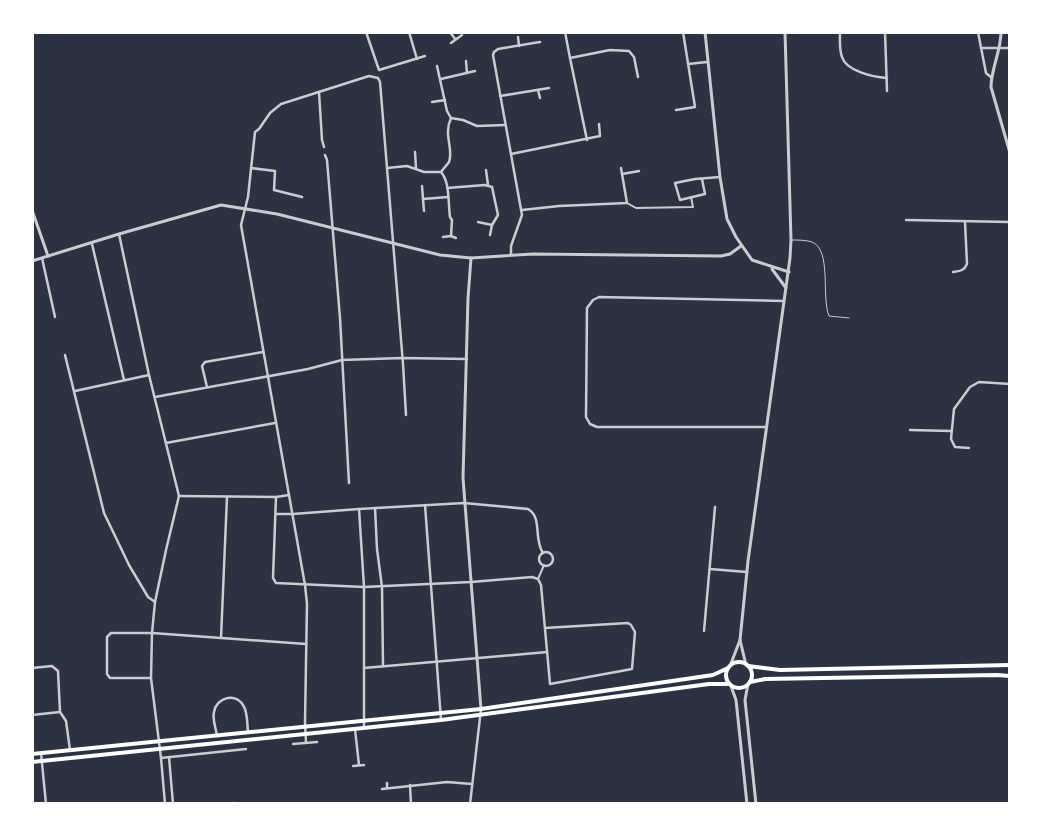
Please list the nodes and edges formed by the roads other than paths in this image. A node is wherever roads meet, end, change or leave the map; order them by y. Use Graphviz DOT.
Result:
graph roads {
  1 [pos="366,32"];
  2 [pos="409,32"];
  3 [pos="450,32"];
  4 [pos="565,32"];
  5 [pos="683,32"];
  6 [pos="705,32"];
  7 [pos="785,32"];
  8 [pos="840,32"];
  9 [pos="885,32"];
  10 [pos="978,32"];
  11 [pos="1001,32"];
  12 [pos="462,35"];
  13 [pos="518,38"];
  14 [pos="455,39"];
  15 [pos="540,42"];
  16 [pos="451,44"];
  17 [pos="519,46"];
  18 [pos="981,48"];
  19 [pos="1000,48"];
  20 [pos="1010,48"];
  21 [pos="425,56"];
  22 [pos="570,58"];
  23 [pos="418,59"];
  24 [pos="466,61"];
  25 [pos="707,62"];
  26 [pos="688,64"];
  27 [pos="438,66"];
  28 [pos="379,70"];
  29 [pos="475,71"];
  30 [pos="467,73"];
  31 [pos="638,77"];
  32 [pos="378,78"];
  33 [pos="887,78"];
  34 [pos="992,78"];
  35 [pos="441,79"];
  36 [pos="549,88"];
  37 [pos="538,90"];
  38 [pos="887,91"];
  39 [pos="319,92"];
  40 [pos="500,96"];
  41 [pos="540,98"];
  42 [pos="445,100"];
  43 [pos="432,102"];
  44 [pos="676,110"];
  45 [pos="451,118"];
  46 [pos="599,124"];
  47 [pos="505,125"];
  48 [pos="586,140"];
  49 [pos="324,147"];
  50 [pos="1009,151"];
  51 [pos="415,152"];
  52 [pos="511,154"];
  53 [pos="325,155"];
  54 [pos="251,168"];
  55 [pos="387,168"];
  56 [pos="416,168"];
  57 [pos="621,168"];
  58 [pos="486,170"];
  59 [pos="639,171"];
  60 [pos="441,172"];
  61 [pos="622,174"];
  62 [pos="720,177"];
  63 [pos="702,179"];
  64 [pos="488,185"];
  65 [pos="422,186"];
  66 [pos="447,188"];
  67 [pos="302,197"];
  68 [pos="448,197"];
  69 [pos="691,197"];
  70 [pos="423,199"];
  71 [pos="627,204"];
  72 [pos="246,208"];
  73 [pos="32,210"];
  74 [pos="522,210"];
  75 [pos="424,211"];
  76 [pos="906,220"];
  77 [pos="478,222"];
  78 [pos="965,222"];
  79 [pos="1010,222"];
  80 [pos="492,225"];
  81 [pos="332,228"];
  82 [pos="119,234"];
  83 [pos="490,235"];
  84 [pos="450,236"];
  85 [pos="443,237"];
  86 [pos="456,238"];
  87 [pos="791,240"];
  88 [pos="92,244"];
  89 [pos="394,244"];
  90 [pos="741,246"];
  91 [pos="48,256"];
  92 [pos="511,256"];
  93 [pos="42,258"];
  94 [pos="472,258"];
  95 [pos="32,262"];
  96 [pos="769,267"];
  97 [pos="789,272"];
  98 [pos="953,272"];
  99 [pos="786,288"];
  100 [pos="784,301"];
  101 [pos="55,317"];
  102 [pos="849,318"];
  103 [pos="264,352"];
  104 [pos="65,355"];
  105 [pos="402,358"];
  106 [pos="467,359"];
  107 [pos="342,360"];
  108 [pos="149,375"];
  109 [pos="268,376"];
  110 [pos="124,380"];
  111 [pos="1010,384"];
  112 [pos="207,387"];
  113 [pos="75,391"];
  114 [pos="155,397"];
  115 [pos="406,415"];
  116 [pos="275,423"];
  117 [pos="766,427"];
  118 [pos="910,430"];
  119 [pos="951,431"];
  120 [pos="166,443"];
  121 [pos="969,448"];
  122 [pos="349,483"];
  123 [pos="179,496"];
  124 [pos="289,496"];
  125 [pos="227,497"];
  126 [pos="276,497"];
  127 [pos="464,503"];
  128 [pos="425,504"];
  129 [pos="715,507"];
  130 [pos="359,508"];
  131 [pos="375,508"];
  132 [pos="276,514"];
  133 [pos="293,514"];
  134 [pos="543,553"];
  135 [pos="544,565"];
  136 [pos="710,569"];
  137 [pos="747,572"];
  138 [pos="538,579"];
  139 [pos="471,582"];
  140 [pos="432,584"];
  141 [pos="305,585"];
  142 [pos="364,587"];
  143 [pos="382,587"];
  144 [pos="155,602"];
  145 [pos="545,628"];
  146 [pos="704,631"];
  147 [pos="152,633"];
  148 [pos="221,638"];
  149 [pos="740,640"];
  150 [pos="306,644"];
  151 [pos="547,652"];
  152 [pos="478,658"];
  153 [pos="437,661"];
  154 [pos="1010,665"];
  155 [pos="383,666"];
  156 [pos="747,666"];
  157 [pos="729,667"];
  158 [pos="32,668"];
  159 [pos="364,668"];
  160 [pos="1010,676"];
  161 [pos="151,678"];
  162 [pos="749,683"];
  163 [pos="730,685"];
  164 [pos="634,686"];
  165 [pos="635,695"];
  166 [pos="550,698"];
  167 [pos="551,707"];
  168 [pos="481,709"];
  169 [pos="60,712"];
  170 [pos="440,713"];
  171 [pos="32,715"];
  172 [pos="480,716"];
  173 [pos="363,720"];
  174 [pos="441,720"];
  175 [pos="305,726"];
  176 [pos="355,728"];
  177 [pos="364,728"];
  178 [pos="248,732"];
  179 [pos="305,734"];
  180 [pos="217,736"];
  181 [pos="158,741"];
  182 [pos="306,742"];
  183 [pos="316,742"];
  184 [pos="294,744"];
  185 [pos="159,748"];
  186 [pos="246,749"];
  187 [pos="70,750"];
  188 [pos="41,753"];
  189 [pos="32,754"];
  190 [pos="169,757"];
  191 [pos="161,758"];
  192 [pos="42,761"];
  193 [pos="32,762"];
  194 [pos="359,765"];
  195 [pos="364,765"];
  196 [pos="352,766"];
  197 [pos="387,783"];
  198 [pos="472,784"];
  199 [pos="410,786"];
  200 [pos="387,788"];
  201 [pos="382,789"];
  202 [pos="228,803"];
  203 [pos="234,803"];
  204 [pos="46,804"];
  205 [pos="164,804"];
  206 [pos="173,804"];
  207 [pos="411,804"];
  208 [pos="470,804"];
  209 [pos="747,804"];
  210 [pos="756,804"];
  1 -- 28 [label="street"];
  2 -- 23 [label="street"];
  3 -- 14 [label="street"];
  4 -- 22 [label="street"];
  5 -- 26 [label="street"];
  6 -- 25 [label="street"];
  7 -- 87 [label="street"];
  8 -- 33 [label="street"];
  9 -- 33 [label="street"];
  10 -- 18 [label="street"];
  11 -- 19 [label="street"];
  12 -- 14 [label="street"];
  13 -- 17 [label="street"];
  14 -- 16 [label="street"];
  15 -- 17 [label="street"];
  17 -- 40 [label="street"];
  18 -- 19 [label="street"];
  18 -- 34 [label="street"];
  19 -- 20 [label="street"];
  19 -- 34 [label="street"];
  21 -- 23 [label="street"];
  22 -- 31 [label="street"];
  22 -- 48 [label="street"];
  23 -- 28 [label="street"];
  24 -- 30 [label="street"];
  25 -- 26 [label="street"];
  25 -- 62 [label="street"];
  26 -- 44 [label="street"];
  27 -- 35 [label="street"];
  28 -- 32 [label="street"];
  29 -- 30 [label="street"];
  30 -- 35 [label="street"];
  32 -- 39 [label="street"];
  32 -- 55 [label="street"];
  33 -- 38 [label="street"];
  34 -- 50 [label="street"];
  35 -- 42 [label="street"];
  36 -- 37 [label="street"];
  37 -- 40 [label="street"];
  37 -- 41 [label="street"];
  39 -- 49 [label="street"];
  39 -- 54 [label="street"];
  40 -- 47 [label="street"];
  42 -- 43 [label="street"];
  42 -- 45 [label="street"];
  45 -- 47 [label="street"];
  45 -- 60 [label="street"];
  46 -- 48 [label="street"];
  47 -- 52 [label="street"];
  48 -- 52 [label="street"];
  51 -- 56 [label="street"];
  52 -- 74 [label="street"];
  53 -- 81 [label="street"];
  54 -- 67 [label="street"];
  54 -- 72 [label="street"];
  55 -- 56 [label="street"];
  55 -- 89 [label="street"];
  56 -- 60 [label="street"];
  57 -- 61 [label="street"];
  58 -- 64 [label="street"];
  59 -- 61 [label="street"];
  60 -- 66 [label="street"];
  61 -- 71 [label="street"];
  62 -- 63 [label="street"];
  62 -- 90 [label="street"];
  63 -- 69 [label="street"];
  63 -- 69 [label="street"];
  64 -- 66 [label="street"];
  64 -- 80 [label="street"];
  65 -- 70 [label="street"];
  66 -- 68 [label="street"];
  68 -- 70 [label="street"];
  68 -- 84 [label="street"];
  69 -- 71 [label="street"];
  70 -- 75 [label="street"];
  71 -- 74 [label="street"];
  72 -- 81 [label="street"];
  72 -- 82 [label="street"];
  72 -- 103 [label="street"];
  73 -- 91 [label="street"];
  74 -- 92 [label="street"];
  76 -- 78 [label="street"];
  77 -- 80 [label="street"];
  78 -- 79 [label="street"];
  78 -- 98 [label="street"];
  80 -- 83 [label="street"];
  81 -- 89 [label="street"];
  81 -- 107 [label="street"];
  82 -- 88 [label="street"];
  82 -- 108 [label="street"];
  84 -- 85 [label="street"];
  84 -- 86 [label="street"];
  87 -- 97 [label="street"];
  87 -- 102 [label="lane"];
  88 -- 91 [label="street"];
  88 -- 110 [label="street"];
  89 -- 94 [label="street"];
  89 -- 105 [label="street"];
  90 -- 92 [label="street"];
  90 -- 96 [label="street"];
  91 -- 93 [label="street"];
  92 -- 94 [label="street"];
  93 -- 95 [label="street"];
  93 -- 101 [label="street"];
  94 -- 106 [label="street"];
  96 -- 97 [label="street"];
  96 -- 99 [label="street"];
  97 -- 99 [label="street"];
  99 -- 100 [label="street"];
  100 -- 117 [label="street"];
  100 -- 117 [label="street"];
  103 -- 109 [label="street"];
  103 -- 112 [label="street"];
  104 -- 113 [label="street"];
  105 -- 106 [label="street"];
  105 -- 107 [label="street"];
  105 -- 115 [label="street"];
  106 -- 127 [label="street"];
  107 -- 109 [label="street"];
  107 -- 122 [label="street"];
  108 -- 110 [label="street"];
  108 -- 114 [label="street"];
  109 -- 112 [label="street"];
  109 -- 116 [label="street"];
  110 -- 113 [label="street"];
  111 -- 119 [label="street"];
  112 -- 114 [label="street"];
  113 -- 144 [label="street"];
  114 -- 120 [label="street"];
  116 -- 120 [label="street"];
  116 -- 124 [label="street"];
  117 -- 137 [label="street"];
  118 -- 119 [label="street"];
  119 -- 121 [label="street"];
  120 -- 123 [label="street"];
  123 -- 125 [label="street"];
  123 -- 144 [label="street"];
  124 -- 126 [label="street"];
  124 -- 133 [label="street"];
  125 -- 126 [label="street"];
  125 -- 148 [label="street"];
  126 -- 132 [label="street"];
  127 -- 128 [label="street"];
  127 -- 134 [label="street"];
  127 -- 139 [label="street"];
  128 -- 131 [label="street"];
  128 -- 140 [label="street"];
  129 -- 136 [label="street"];
  130 -- 131 [label="street"];
  130 -- 133 [label="street"];
  130 -- 142 [label="street"];
  131 -- 143 [label="street"];
  132 -- 133 [label="street"];
  132 -- 141 [label="street"];
  133 -- 141 [label="street"];
  134 -- 135 [label="street"];
  134 -- 135 [label="street"];
  135 -- 138 [label="street"];
  136 -- 137 [label="street"];
  136 -- 146 [label="street"];
  137 -- 149 [label="street"];
  138 -- 139 [label="street"];
  138 -- 145 [label="street"];
  139 -- 140 [label="street"];
  139 -- 152 [label="street"];
  140 -- 143 [label="street"];
  140 -- 153 [label="street"];
  141 -- 142 [label="street"];
  141 -- 150 [label="street"];
  142 -- 143 [label="street"];
  142 -- 159 [label="street"];
  143 -- 155 [label="street"];
  144 -- 147 [label="street"];
  145 -- 151 [label="street"];
  145 -- 151 [label="street"];
  147 -- 148 [label="street"];
  147 -- 161 [label="street"];
  147 -- 161 [label="street"];
  148 -- 150 [label="street"];
  149 -- 156 [label="street"];
  149 -- 157 [label="street"];
  150 -- 175 [label="street"];
  151 -- 152 [label="street"];
  152 -- 153 [label="street"];
  152 -- 168 [label="street"];
  153 -- 155 [label="street"];
  153 -- 170 [label="street"];
  154 -- 156 [label="main road"];
  155 -- 159 [label="street"];
  156 -- 157 [label="main road"];
  156 -- 162 [label="main road"];
  157 -- 163 [label="main road"];
  157 -- 164 [label="main road"];
  158 -- 169 [label="street"];
  159 -- 173 [label="street"];
  160 -- 162 [label="main road"];
  161 -- 181 [label="street"];
  162 -- 163 [label="main road"];
  162 -- 210 [label="street"];
  163 -- 165 [label="main road"];
  163 -- 209 [label="street"];
  164 -- 165 [label="main road"];
  164 -- 166 [label="main road"];
  165 -- 167 [label="main road"];
  166 -- 167 [label="main road"];
  166 -- 168 [label="main road"];
  167 -- 172 [label="main road"];
  168 -- 170 [label="main road"];
  168 -- 172 [label="street"];
  169 -- 171 [label="street"];
  169 -- 187 [label="street"];
  170 -- 173 [label="main road"];
  170 -- 174 [label="street"];
  172 -- 174 [label="main road"];
  172 -- 198 [label="street"];
  173 -- 175 [label="main road"];
  173 -- 177 [label="street"];
  174 -- 177 [label="main road"];
  175 -- 178 [label="main road"];
  175 -- 179 [label="street"];
  176 -- 177 [label="main road"];
  176 -- 179 [label="main road"];
  176 -- 194 [label="street"];
  178 -- 180 [label="main road"];
  178 -- 180 [label="street"];
  179 -- 182 [label="street"];
  179 -- 185 [label="main road"];
  180 -- 181 [label="main road"];
  181 -- 185 [label="street"];
  181 -- 187 [label="main road"];
  182 -- 183 [label="street"];
  182 -- 184 [label="street"];
  185 -- 191 [label="street"];
  185 -- 192 [label="main road"];
  186 -- 190 [label="street"];
  187 -- 188 [label="main road"];
  188 -- 189 [label="main road"];
  188 -- 192 [label="street"];
  190 -- 191 [label="street"];
  190 -- 206 [label="street"];
  191 -- 205 [label="street"];
  192 -- 193 [label="main road"];
  192 -- 204 [label="street"];
  194 -- 195 [label="street"];
  194 -- 196 [label="street"];
  197 -- 200 [label="street"];
  198 -- 199 [label="street"];
  198 -- 208 [label="street"];
  199 -- 200 [label="street"];
  199 -- 207 [label="street"];
  200 -- 201 [label="street"];
  202 -- 203 [label="street"];
}
